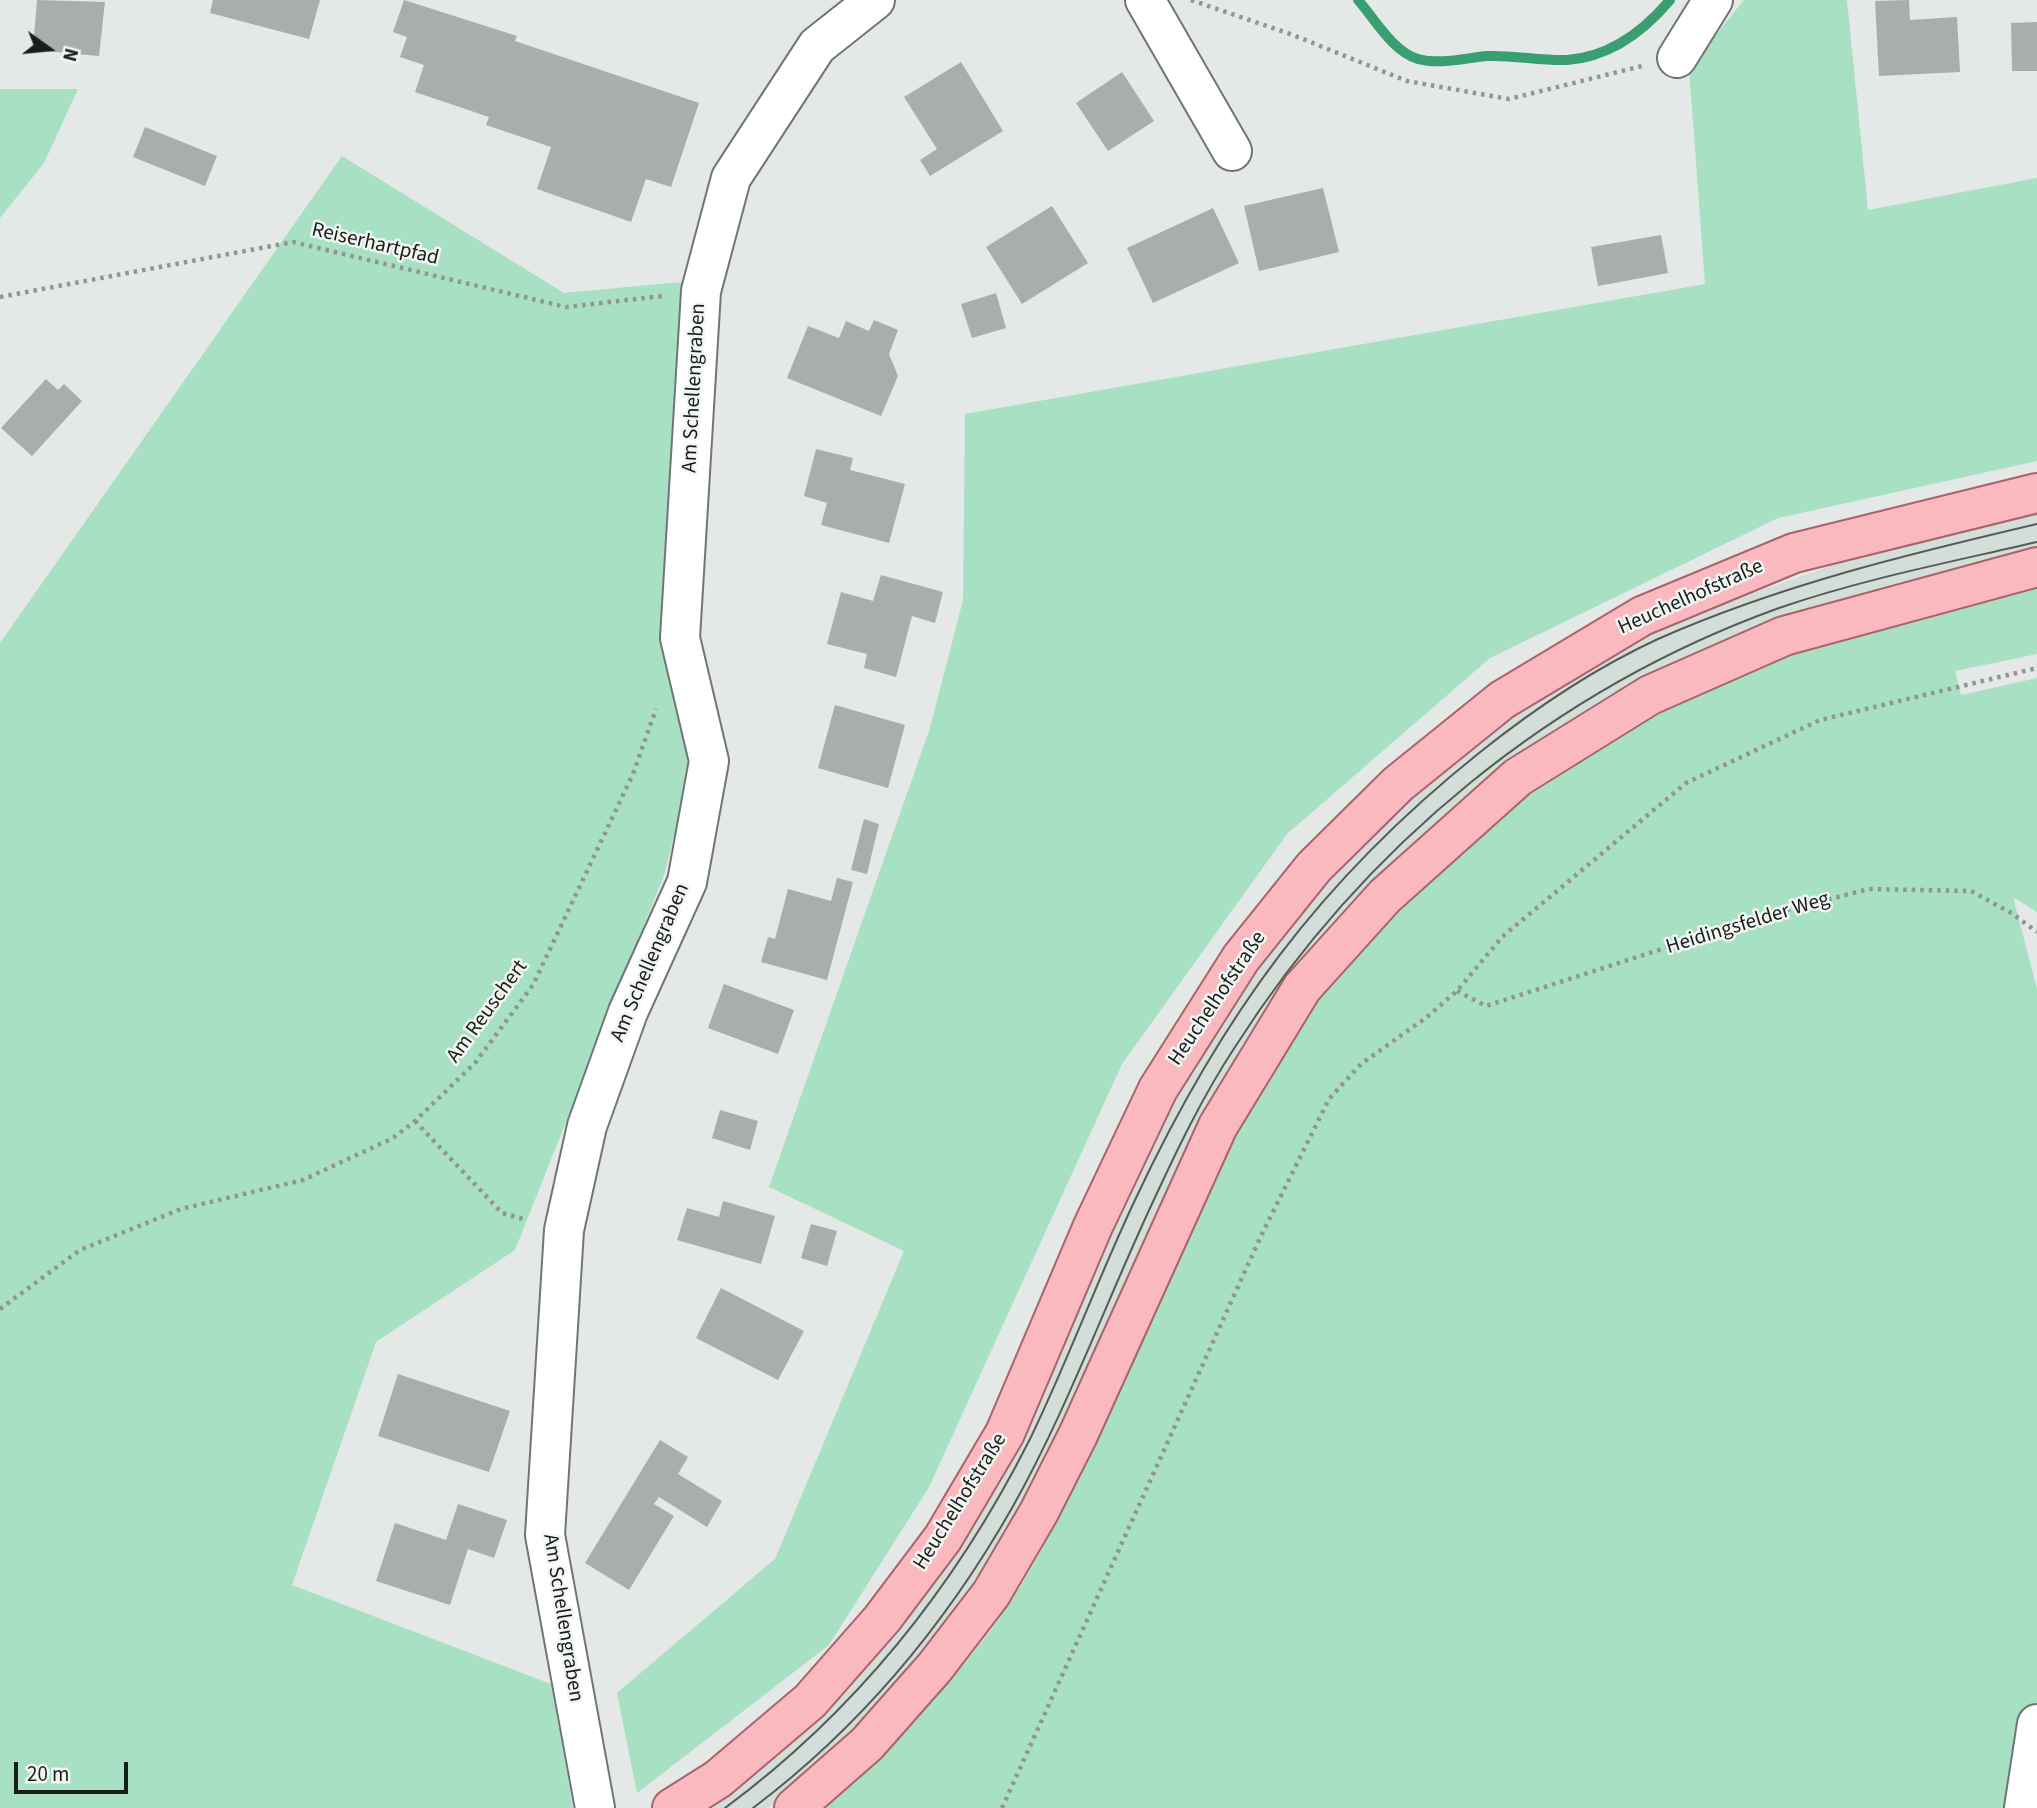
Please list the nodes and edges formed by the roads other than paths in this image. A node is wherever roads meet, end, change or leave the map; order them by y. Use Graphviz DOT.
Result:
graph roads {
  1 [pos="875,0"];
  2 [pos="1145,0"];
  3 [pos="1713,0"];
  4 [pos="1677,58"];
  5 [pos="1232,151"];
  6 [pos="2037,493"];
  7 [pos="2037,567"];
  8 [pos="2037,1724"];
  9 [pos="595,1808"];
  10 [pos="672,1808"];
  11 [pos="794,1808"];
  12 [pos="2024,1808"];
  1 -- 9 [label="street, Am Schellengraben"];
  2 -- 5 [label="street"];
  3 -- 4 [label="street"];
  6 -- 10 [label="main road, Heuchelhofstraße"];
  7 -- 11 [label="main road"];
  8 -- 12 [label="street"];
}
